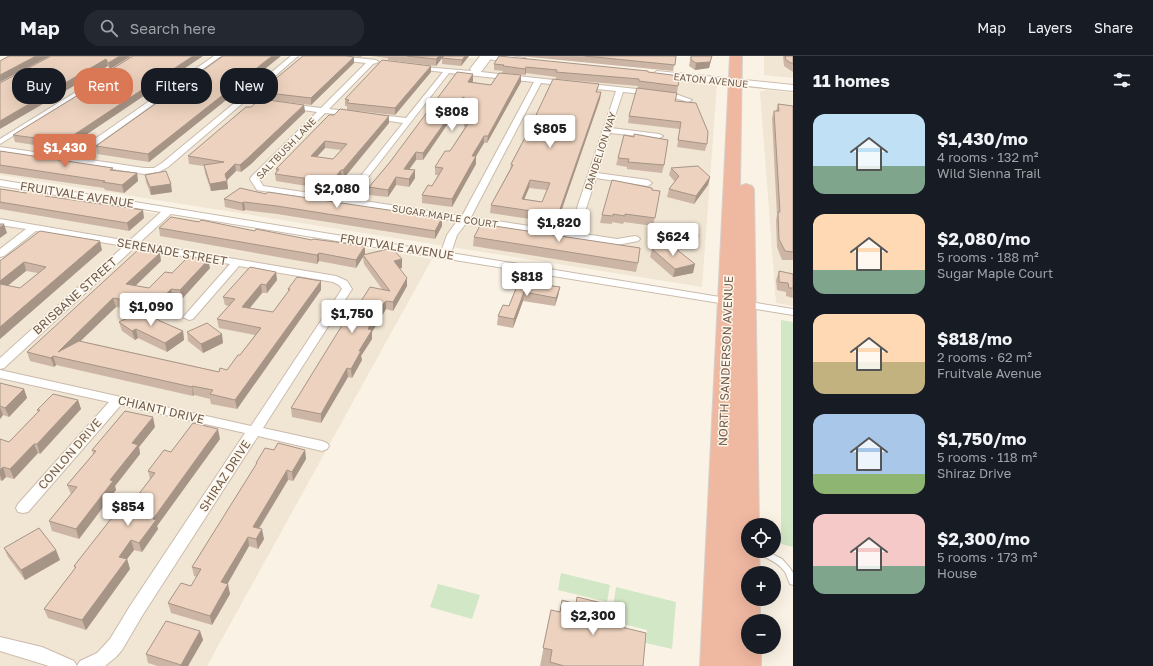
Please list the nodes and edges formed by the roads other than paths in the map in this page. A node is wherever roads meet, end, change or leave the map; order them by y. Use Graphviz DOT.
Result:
graph roads {
  1 [pos="139,56"];
  2 [pos="218,56"];
  3 [pos="295,56"];
  4 [pos="320,56"];
  5 [pos="485,56"];
  6 [pos="736,56"];
  7 [pos="746,56"];
  8 [pos="533,61"];
  9 [pos="371,62"];
  10 [pos="386,63"];
  11 [pos="409,66"];
  12 [pos="278,70"];
  13 [pos="448,70"];
  14 [pos="475,73"];
  15 [pos="650,73"];
  16 [pos="539,80"];
  17 [pos="740,83"];
  18 [pos="793,88"];
  19 [pos="620,89"];
  20 [pos="688,100"];
  21 [pos="238,104"];
  22 [pos="275,104"];
  23 [pos="323,110"];
  24 [pos="408,121"];
  25 [pos="607,130"];
  26 [pos="659,136"];
  27 [pos="0,142"];
  28 [pos="0,149"];
  29 [pos="70,160"];
  30 [pos="592,175"];
  31 [pos="0,183"];
  32 [pos="648,183"];
  33 [pos="256,184"];
  34 [pos="345,201"];
  35 [pos="168,210"];
  36 [pos="465,219"];
  37 [pos="0,222"];
  38 [pos="34,228"];
  39 [pos="573,236"];
  40 [pos="634,239"];
  41 [pos="131,245"];
  42 [pos="0,254"];
  43 [pos="446,256"];
  44 [pos="236,262"];
  45 [pos="343,283"];
  46 [pos="737,303"];
  47 [pos="793,312"];
  48 [pos="189,317"];
  49 [pos="0,365"];
  50 [pos="0,374"];
  51 [pos="118,400"];
  52 [pos="254,431"];
  53 [pos="322,446"];
  54 [pos="722,473"];
  55 [pos="23,508"];
  56 [pos="748,518"];
  57 [pos="741,544"];
  58 [pos="750,558"];
  59 [pos="774,558"];
  60 [pos="793,582"];
  61 [pos="2,644"];
  62 [pos="91,665"];
  63 [pos="68,666"];
  64 [pos="716,666"];
  65 [pos="745,666"];
  1 -- 27 [label="street"];
  2 -- 29 [label="street"];
  3 -- 12 [label="street"];
  4 -- 9 [label="street"];
  5 -- 8 [label="street"];
  5 -- 14 [label="street"];
  6 -- 17 [label="highway, NORTH SANDERSON AVENUE"];
  7 -- 17 [label="highway, NORTH SANDERSON AVENUE"];
  9 -- 10 [label="street"];
  9 -- 23 [label="street, SALTBUSH LANE"];
  11 -- 13 [label="street"];
  13 -- 14 [label="street"];
  13 -- 24 [label="street"];
  14 -- 16 [label="street"];
  15 -- 17 [label="street, EATON AVENUE"];
  16 -- 19 [label="street"];
  16 -- 36 [label="street"];
  17 -- 18 [label="street, EATON AVENUE"];
  17 -- 46 [label="highway, NORTH SANDERSON AVENUE"];
  19 -- 20 [label="street"];
  19 -- 25 [label="street, DANDELION WAY"];
  21 -- 29 [label="street"];
  22 -- 23 [label="street"];
  23 -- 24 [label="street"];
  23 -- 33 [label="street, SALTBUSH LANE"];
  24 -- 34 [label="street"];
  25 -- 26 [label="street"];
  25 -- 30 [label="street, DANDELION WAY"];
  28 -- 29 [label="street"];
  30 -- 32 [label="street"];
  30 -- 39 [label="street, DANDELION WAY"];
  31 -- 35 [label="street, FRUITVALE AVENUE"];
  33 -- 34 [label="street, SUGAR MAPLE COURT"];
  34 -- 36 [label="street, SUGAR MAPLE COURT"];
  35 -- 41 [label="street, BRISBANE STREET"];
  35 -- 43 [label="street, FRUITVALE AVENUE"];
  36 -- 39 [label="street, SUGAR MAPLE COURT"];
  36 -- 43 [label="street"];
  37 -- 38 [label="street, SERENADE STREET"];
  38 -- 41 [label="street, SERENADE STREET"];
  38 -- 42 [label="street"];
  39 -- 40 [label="street, SUGAR MAPLE COURT"];
  41 -- 44 [label="street, SERENADE STREET"];
  41 -- 49 [label="street, BRISBANE STREET"];
  43 -- 46 [label="street, FRUITVALE AVENUE"];
  44 -- 45 [label="street, SERENADE STREET"];
  44 -- 48 [label="street"];
  45 -- 52 [label="street, SHIRAZ DRIVE"];
  46 -- 47 [label="street, FRUITVALE AVENUE"];
  46 -- 54 [label="highway, NORTH SANDERSON AVENUE"];
  46 -- 56 [label="highway, NORTH SANDERSON AVENUE"];
  50 -- 51 [label="street, CHIANTI DRIVE"];
  51 -- 52 [label="street, CHIANTI DRIVE"];
  51 -- 55 [label="street, CONLON DRIVE"];
  52 -- 53 [label="street, CHIANTI DRIVE"];
  52 -- 62 [label="street, SHIRAZ DRIVE"];
  54 -- 57 [label="highway"];
  54 -- 64 [label="highway, NORTH SANDERSON AVENUE"];
  58 -- 65 [label="highway, NORTH SANDERSON AVENUE"];
  59 -- 60 [label="lane"];
  61 -- 63 [label="street"];
}
